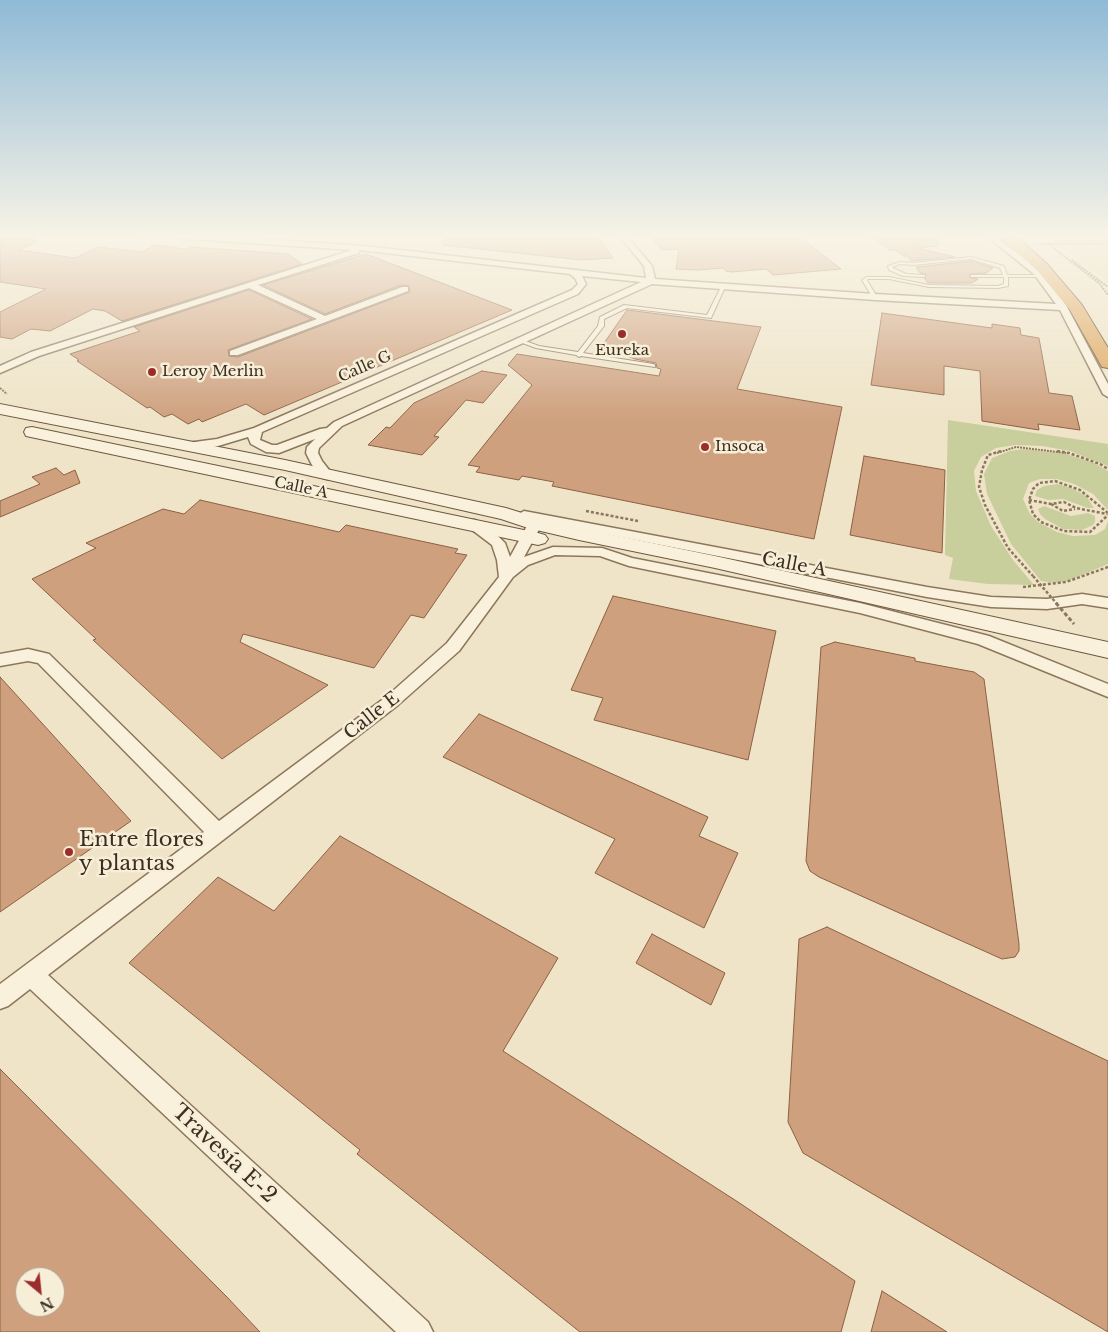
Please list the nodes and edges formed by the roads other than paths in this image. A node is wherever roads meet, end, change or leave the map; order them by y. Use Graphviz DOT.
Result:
graph roads {
  1 [pos="215,296"];
  2 [pos="275,296"];
  3 [pos="386,296"];
  4 [pos="565,296"];
  5 [pos="618,296"];
  6 [pos="719,296"];
  7 [pos="864,296"];
  8 [pos="1055,296"];
  9 [pos="1067,296"];
  10 [pos="875,297"];
  11 [pos="1063,307"];
  12 [pos="325,319"];
  13 [pos="498,325"];
  14 [pos="484,332"];
  15 [pos="521,340"];
  16 [pos="234,353"];
  17 [pos="35,354"];
  18 [pos="579,355"];
  19 [pos="0,360"];
  20 [pos="1108,363"];
  21 [pos="653,366"];
  22 [pos="0,370"];
  23 [pos="1108,394"];
  24 [pos="0,409"];
  25 [pos="338,424"];
  26 [pos="0,425"];
  27 [pos="258,430"];
  28 [pos="191,446"];
  29 [pos="327,475"];
  30 [pos="506,514"];
  31 [pos="470,523"];
  32 [pos="532,530"];
  33 [pos="602,552"];
  34 [pos="506,577"];
  35 [pos="835,590"];
  36 [pos="1108,592"];
  37 [pos="1082,599"];
  38 [pos="1108,603"];
  39 [pos="1108,650"];
  40 [pos="0,660"];
  41 [pos="1107,690"];
  42 [pos="218,833"];
  43 [pos="30,975"];
  44 [pos="0,998"];
  45 [pos="418,1332"];
  1 -- 17 [label="street"];
  2 -- 12 [label="street"];
  3 -- 12 [label="street"];
  4 -- 13 [label="street, Calle G"];
  5 -- 15 [label="street"];
  6 -- 18 [label="lane"];
  7 -- 10 [label="street"];
  8 -- 11 [label="street"];
  9 -- 20 [label="highway"];
  10 -- 11 [label="street"];
  11 -- 23 [label="street"];
  12 -- 16 [label="street"];
  13 -- 14 [label="street, Calle G"];
  13 -- 15 [label="street"];
  14 -- 15 [label="street"];
  14 -- 27 [label="street, Calle G"];
  15 -- 18 [label="lane"];
  15 -- 25 [label="street"];
  17 -- 19 [label="street"];
  17 -- 22 [label="street"];
  18 -- 21 [label="lane"];
  24 -- 28 [label="street, Calle A"];
  25 -- 27 [label="street"];
  25 -- 29 [label="street"];
  26 -- 31 [label="street, Calle A"];
  27 -- 28 [label="street, Calle G"];
  28 -- 29 [label="street, Calle A"];
  29 -- 30 [label="street, Calle A"];
  30 -- 32 [label="street, Calle A"];
  30 -- 37 [label="street, Calle A"];
  31 -- 32 [label="street, Calle A"];
  31 -- 34 [label="street"];
  32 -- 33 [label="street, Calle A"];
  32 -- 34 [label="street, Calle E"];
  32 -- 35 [label="street, Calle A"];
  33 -- 34 [label="street, Calle E"];
  33 -- 35 [label="street, Calle A"];
  33 -- 41 [label="street, Calle A"];
  34 -- 42 [label="street, Calle E"];
  35 -- 39 [label="street, Calle A"];
  36 -- 37 [label="street, Calle A"];
  37 -- 38 [label="street, Calle A"];
  40 -- 42 [label="street"];
  42 -- 43 [label="street, Calle E"];
  43 -- 44 [label="street, Calle E"];
  43 -- 45 [label="street, Travesía E-2"];
}
